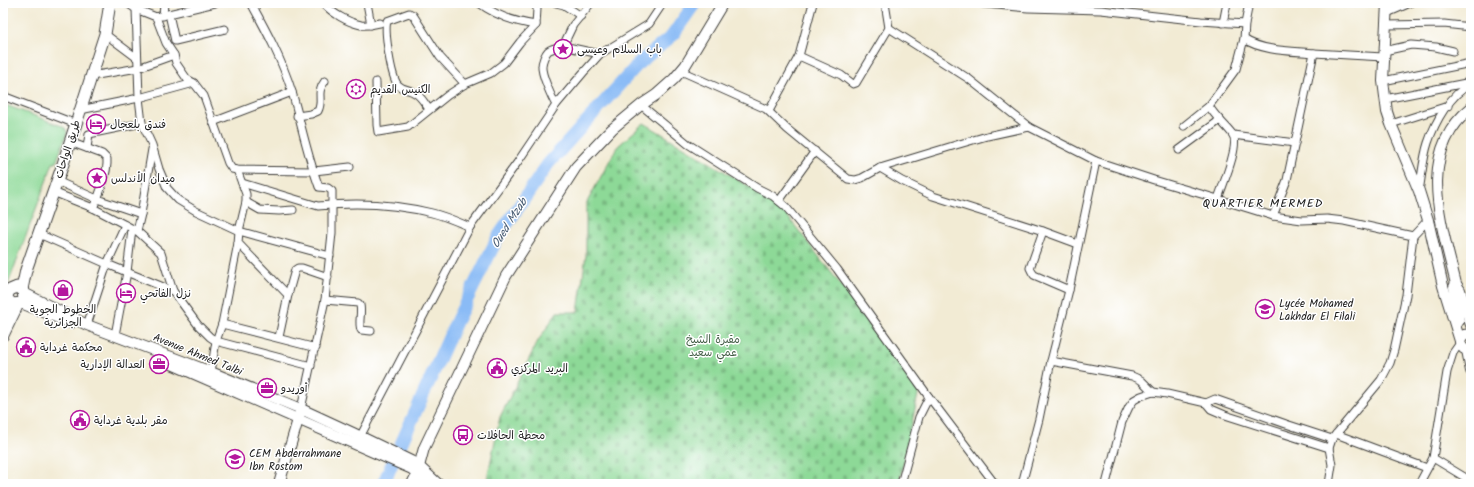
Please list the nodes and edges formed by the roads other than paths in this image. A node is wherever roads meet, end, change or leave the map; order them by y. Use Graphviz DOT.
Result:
graph roads {
  1 [pos="110,3"];
  2 [pos="118,3"];
  3 [pos="127,3"];
  4 [pos="164,3"];
  5 [pos="215,3"];
  6 [pos="251,3"];
  7 [pos="323,3"];
  8 [pos="367,3"];
  9 [pos="479,3"];
  10 [pos="535,3"];
  11 [pos="556,3"];
  12 [pos="591,3"];
  13 [pos="663,3"];
  14 [pos="723,3"];
  15 [pos="813,3"];
  16 [pos="885,3"];
  17 [pos="975,3"];
  18 [pos="1227,3"];
  19 [pos="1249,3"];
  20 [pos="1410,3"];
  21 [pos="1387,8"];
  22 [pos="136,9"];
  23 [pos="163,16"];
  24 [pos="581,16"];
  25 [pos="380,23"];
  26 [pos="1223,23"];
  27 [pos="1245,24"];
  28 [pos="371,25"];
  29 [pos="536,25"];
  30 [pos="1386,25"];
  31 [pos="1471,27"];
  32 [pos="889,28"];
  33 [pos="224,29"];
  34 [pos="106,31"];
  35 [pos="1244,39"];
  36 [pos="563,46"];
  37 [pos="1453,51"];
  38 [pos="1314,53"];
  39 [pos="174,54"];
  40 [pos="600,54"];
  41 [pos="1384,54"];
  42 [pos="799,56"];
  43 [pos="137,58"];
  44 [pos="1471,63"];
  45 [pos="138,68"];
  46 [pos="681,71"];
  47 [pos="91,76"];
  48 [pos="1383,81"];
  49 [pos="194,82"];
  50 [pos="325,82"];
  51 [pos="376,82"];
  52 [pos="1471,83"];
  53 [pos="465,84"];
  54 [pos="292,92"];
  55 [pos="3,96"];
  56 [pos="139,98"];
  57 [pos="1385,99"];
  58 [pos="556,105"];
  59 [pos="641,105"];
  60 [pos="1209,106"];
  61 [pos="1448,106"];
  62 [pos="1471,108"];
  63 [pos="429,109"];
  64 [pos="80,110"];
  65 [pos="769,111"];
  66 [pos="297,116"];
  67 [pos="1220,120"];
  68 [pos="213,122"];
  69 [pos="142,123"];
  70 [pos="1391,124"];
  71 [pos="75,126"];
  72 [pos="1184,126"];
  73 [pos="1029,127"];
  74 [pos="89,134"];
  75 [pos="1233,135"];
  76 [pos="70,142"];
  77 [pos="1295,143"];
  78 [pos="152,145"];
  79 [pos="86,148"];
  80 [pos="1179,150"];
  81 [pos="815,151"];
  82 [pos="1096,161"];
  83 [pos="350,167"];
  84 [pos="880,168"];
  85 [pos="237,170"];
  86 [pos="314,171"];
  87 [pos="242,183"];
  88 [pos="55,186"];
  89 [pos="1419,191"];
  90 [pos="97,198"];
  91 [pos="1218,199"];
  92 [pos="779,201"];
  93 [pos="246,202"];
  94 [pos="331,205"];
  95 [pos="93,208"];
  96 [pos="293,210"];
  97 [pos="141,214"];
  98 [pos="1274,216"];
  99 [pos="1428,220"];
  100 [pos="125,225"];
  101 [pos="470,227"];
  102 [pos="135,230"];
  103 [pos="1043,231"];
  104 [pos="239,232"];
  105 [pos="39,234"];
  106 [pos="1413,236"];
  107 [pos="238,243"];
  108 [pos="1078,244"];
  109 [pos="330,256"];
  110 [pos="106,264"];
  111 [pos="127,272"];
  112 [pos="328,277"];
  113 [pos="1456,284"];
  114 [pos="1069,290"];
  115 [pos="173,291"];
  116 [pos="288,294"];
  117 [pos="15,295"];
  118 [pos="325,300"];
  119 [pos="3,312"];
  120 [pos="222,324"];
  121 [pos="87,325"];
  122 [pos="1471,325"];
  123 [pos="371,331"];
  124 [pos="3,335"];
  125 [pos="115,335"];
  126 [pos="279,338"];
  127 [pos="216,341"];
  128 [pos="1465,343"];
  129 [pos="316,348"];
  130 [pos="1051,361"];
  131 [pos="311,366"];
  132 [pos="1471,371"];
  133 [pos="211,372"];
  134 [pos="1153,392"];
  135 [pos="929,397"];
  136 [pos="1206,403"];
  137 [pos="300,414"];
  138 [pos="1334,436"];
  139 [pos="361,440"];
  140 [pos="1329,448"];
  141 [pos="1433,458"];
  142 [pos="416,468"];
  143 [pos="1427,468"];
  144 [pos="1471,481"];
  145 [pos="279,484"];
  146 [pos="412,484"];
  147 [pos="427,484"];
  148 [pos="438,484"];
  149 [pos="901,484"];
  150 [pos="995,484"];
  151 [pos="1022,484"];
  152 [pos="1106,484"];
  153 [pos="1329,484"];
  154 [pos="1419,484"];
  1 -- 34 [label="main road, طريق الواحات"];
  2 -- 34 [label="main road, طريق الواحات"];
  3 -- 22 [label="street"];
  4 -- 23 [label="street"];
  5 -- 23 [label="street"];
  6 -- 54 [label="street"];
  7 -- 28 [label="street"];
  8 -- 28 [label="street"];
  9 -- 29 [label="street"];
  10 -- 29 [label="street"];
  11 -- 24 [label="street"];
  12 -- 24 [label="street"];
  13 -- 40 [label="street"];
  14 -- 46 [label="main road"];
  15 -- 42 [label="street"];
  16 -- 32 [label="street"];
  17 -- 26 [label="street"];
  18 -- 26 [label="street"];
  19 -- 27 [label="street"];
  20 -- 21 [label="street"];
  21 -- 30 [label="main road"];
  22 -- 23 [label="street"];
  22 -- 43 [label="street"];
  23 -- 33 [label="street"];
  23 -- 39 [label="street"];
  24 -- 36 [label="street"];
  25 -- 28 [label="street"];
  26 -- 27 [label="street"];
  27 -- 35 [label="street"];
  29 -- 53 [label="street"];
  30 -- 31 [label="street"];
  30 -- 41 [label="main road"];
  32 -- 42 [label="street"];
  32 -- 73 [label="street"];
  34 -- 43 [label="street"];
  34 -- 47 [label="main road, طريق الواحات"];
  35 -- 38 [label="street"];
  35 -- 60 [label="street"];
  36 -- 40 [label="street"];
  36 -- 58 [label="street"];
  37 -- 41 [label="street"];
  38 -- 41 [label="street"];
  38 -- 77 [label="street"];
  39 -- 45 [label="street"];
  39 -- 49 [label="street"];
  40 -- 58 [label="street"];
  41 -- 48 [label="main road"];
  42 -- 65 [label="street"];
  43 -- 45 [label="street"];
  44 -- 48 [label="street"];
  45 -- 47 [label="street"];
  45 -- 56 [label="street"];
  46 -- 59 [label="main road"];
  46 -- 65 [label="street"];
  47 -- 64 [label="main road, طريق الواحات"];
  48 -- 57 [label="main road"];
  49 -- 56 [label="street"];
  49 -- 68 [label="street"];
  50 -- 66 [label="street"];
  51 -- 63 [label="street"];
  52 -- 57 [label="street"];
  52 -- 61 [label="street"];
  53 -- 63 [label="street"];
  53 -- 63 [label="street"];
  54 -- 66 [label="street"];
  54 -- 68 [label="street"];
  55 -- 71 [label="street"];
  56 -- 64 [label="street"];
  56 -- 69 [label="street"];
  57 -- 70 [label="main road"];
  58 -- 101 [label="street"];
  59 -- 92 [label="street"];
  59 -- 142 [label="main road"];
  60 -- 67 [label="street"];
  60 -- 72 [label="street"];
  61 -- 70 [label="street"];
  61 -- 89 [label="street"];
  62 -- 113 [label="main road"];
  64 -- 71 [label="main road, طريق الواحات"];
  65 -- 81 [label="street"];
  66 -- 86 [label="street"];
  67 -- 75 [label="street"];
  67 -- 80 [label="street"];
  68 -- 85 [label="street"];
  69 -- 74 [label="street"];
  69 -- 78 [label="street"];
  70 -- 89 [label="main road"];
  71 -- 74 [label="street"];
  71 -- 76 [label="main road, طريق الواحات"];
  73 -- 82 [label="street"];
  73 -- 84 [label="street"];
  74 -- 79 [label="street"];
  75 -- 77 [label="street"];
  75 -- 91 [label="street"];
  76 -- 79 [label="street"];
  76 -- 88 [label="main road, طريق الواحات"];
  77 -- 98 [label="street"];
  78 -- 97 [label="street"];
  78 -- 104 [label="street"];
  79 -- 90 [label="street"];
  81 -- 84 [label="street"];
  81 -- 92 [label="street"];
  82 -- 91 [label="street"];
  82 -- 108 [label="street"];
  83 -- 86 [label="street"];
  84 -- 103 [label="street"];
  85 -- 86 [label="street"];
  85 -- 87 [label="street"];
  86 -- 94 [label="street"];
  87 -- 93 [label="street"];
  87 -- 94 [label="street"];
  88 -- 90 [label="street"];
  88 -- 95 [label="street"];
  88 -- 105 [label="main road, طريق الواحات"];
  89 -- 99 [label="main road"];
  90 -- 95 [label="street"];
  90 -- 97 [label="street"];
  91 -- 98 [label="street"];
  92 -- 135 [label="street"];
  93 -- 96 [label="street"];
  93 -- 104 [label="street"];
  94 -- 101 [label="street"];
  94 -- 109 [label="street"];
  95 -- 100 [label="street"];
  97 -- 102 [label="street"];
  98 -- 106 [label="street"];
  99 -- 106 [label="street"];
  99 -- 128 [label="main road"];
  100 -- 102 [label="street"];
  100 -- 110 [label="street"];
  101 -- 139 [label="street"];
  102 -- 111 [label="street"];
  102 -- 115 [label="street"];
  103 -- 108 [label="street"];
  103 -- 114 [label="street"];
  104 -- 107 [label="street"];
  104 -- 109 [label="street"];
  105 -- 110 [label="street"];
  105 -- 117 [label="main road, طريق الواحات"];
  106 -- 138 [label="street"];
  107 -- 116 [label="street"];
  107 -- 120 [label="street"];
  108 -- 114 [label="street"];
  109 -- 112 [label="street"];
  110 -- 111 [label="street"];
  110 -- 121 [label="street"];
  111 -- 115 [label="street"];
  111 -- 125 [label="street"];
  112 -- 116 [label="street"];
  112 -- 118 [label="street"];
  113 -- 122 [label="main road"];
  113 -- 128 [label="main road"];
  114 -- 130 [label="street"];
  115 -- 127 [label="street"];
  116 -- 126 [label="street"];
  117 -- 119 [label="main road"];
  117 -- 121 [label="main road, Avenue Ahmed Talbi"];
  117 -- 124 [label="main road"];
  117 -- 137 [label="main road"];
  118 -- 123 [label="street"];
  118 -- 129 [label="street"];
  120 -- 126 [label="street"];
  120 -- 127 [label="street"];
  121 -- 125 [label="main road, Avenue Ahmed Talbi"];
  125 -- 133 [label="main road, Avenue Ahmed Talbi"];
  126 -- 129 [label="street"];
  127 -- 131 [label="street"];
  127 -- 133 [label="street"];
  128 -- 132 [label="main road"];
  128 -- 141 [label="street"];
  129 -- 131 [label="street"];
  130 -- 134 [label="street"];
  130 -- 151 [label="street"];
  131 -- 137 [label="street"];
  133 -- 137 [label="main road, Avenue Ahmed Talbi"];
  134 -- 136 [label="street"];
  134 -- 152 [label="street"];
  135 -- 149 [label="street"];
  135 -- 150 [label="street"];
  136 -- 138 [label="street"];
  136 -- 140 [label="street"];
  137 -- 139 [label="main road, Avenue Ahmed Talbi"];
  137 -- 145 [label="main road"];
  138 -- 140 [label="street"];
  138 -- 143 [label="street"];
  139 -- 142 [label="main road, Avenue Ahmed Talbi"];
  140 -- 153 [label="street"];
  141 -- 143 [label="street"];
  141 -- 144 [label="street"];
  142 -- 146 [label="main road"];
  142 -- 147 [label="main road"];
  142 -- 148 [label="main road"];
  143 -- 154 [label="street"];
}
